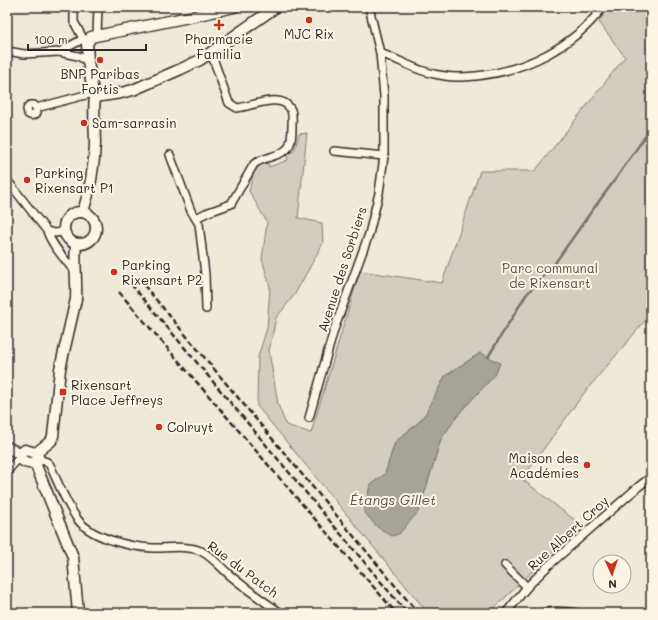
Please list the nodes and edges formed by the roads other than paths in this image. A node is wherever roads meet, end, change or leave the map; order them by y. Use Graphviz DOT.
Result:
graph roads {
  1 [pos="74,7"];
  2 [pos="98,7"];
  3 [pos="234,7"];
  4 [pos="276,7"];
  5 [pos="369,7"];
  6 [pos="604,7"];
  7 [pos="261,12"];
  8 [pos="97,35"];
  9 [pos="85,42"];
  10 [pos="7,51"];
  11 [pos="59,52"];
  12 [pos="209,53"];
  13 [pos="380,53"];
  14 [pos="88,61"];
  15 [pos="94,95"];
  16 [pos="36,108"];
  17 [pos="334,151"];
  18 [pos="170,154"];
  19 [pos="384,156"];
  20 [pos="7,180"];
  21 [pos="83,212"];
  22 [pos="196,218"];
  23 [pos="47,231"];
  24 [pos="64,232"];
  25 [pos="76,244"];
  26 [pos="75,272"];
  27 [pos="206,309"];
  28 [pos="309,418"];
  29 [pos="7,447"];
  30 [pos="20,456"];
  31 [pos="37,458"];
  32 [pos="7,472"];
  33 [pos="651,477"];
  34 [pos="505,565"];
  35 [pos="527,587"];
  36 [pos="78,613"];
  37 [pos="281,613"];
  38 [pos="506,613"];
  39 [pos="542,613"];
  40 [pos="577,613"];
  1 -- 9 [label="street"];
  2 -- 8 [label="street"];
  3 -- 8 [label="street"];
  4 -- 7 [label="street"];
  5 -- 13 [label="street, Avenue des Sorbiers"];
  6 -- 13 [label="street"];
  7 -- 12 [label="street"];
  8 -- 9 [label="street"];
  9 -- 11 [label="street"];
  9 -- 14 [label="street"];
  10 -- 11 [label="street"];
  11 -- 14 [label="street"];
  12 -- 15 [label="street"];
  12 -- 22 [label="street"];
  13 -- 19 [label="street, Avenue des Sorbiers"];
  14 -- 15 [label="street"];
  15 -- 16 [label="street"];
  15 -- 21 [label="street"];
  17 -- 19 [label="street"];
  18 -- 22 [label="street"];
  19 -- 28 [label="street, Avenue des Sorbiers"];
  20 -- 23 [label="street"];
  21 -- 24 [label="street"];
  21 -- 25 [label="street"];
  22 -- 27 [label="street"];
  23 -- 24 [label="street"];
  23 -- 26 [label="street"];
  24 -- 25 [label="street"];
  25 -- 26 [label="street"];
  26 -- 31 [label="street"];
  29 -- 30 [label="street"];
  30 -- 31 [label="street"];
  30 -- 32 [label="street"];
  31 -- 36 [label="street"];
  31 -- 37 [label="street, Rue du Patch"];
  33 -- 35 [label="street, Rue Albert Croy"];
  34 -- 35 [label="street"];
  35 -- 38 [label="street, Rue Albert Croy"];
  39 -- 40 [label="street"];
}
